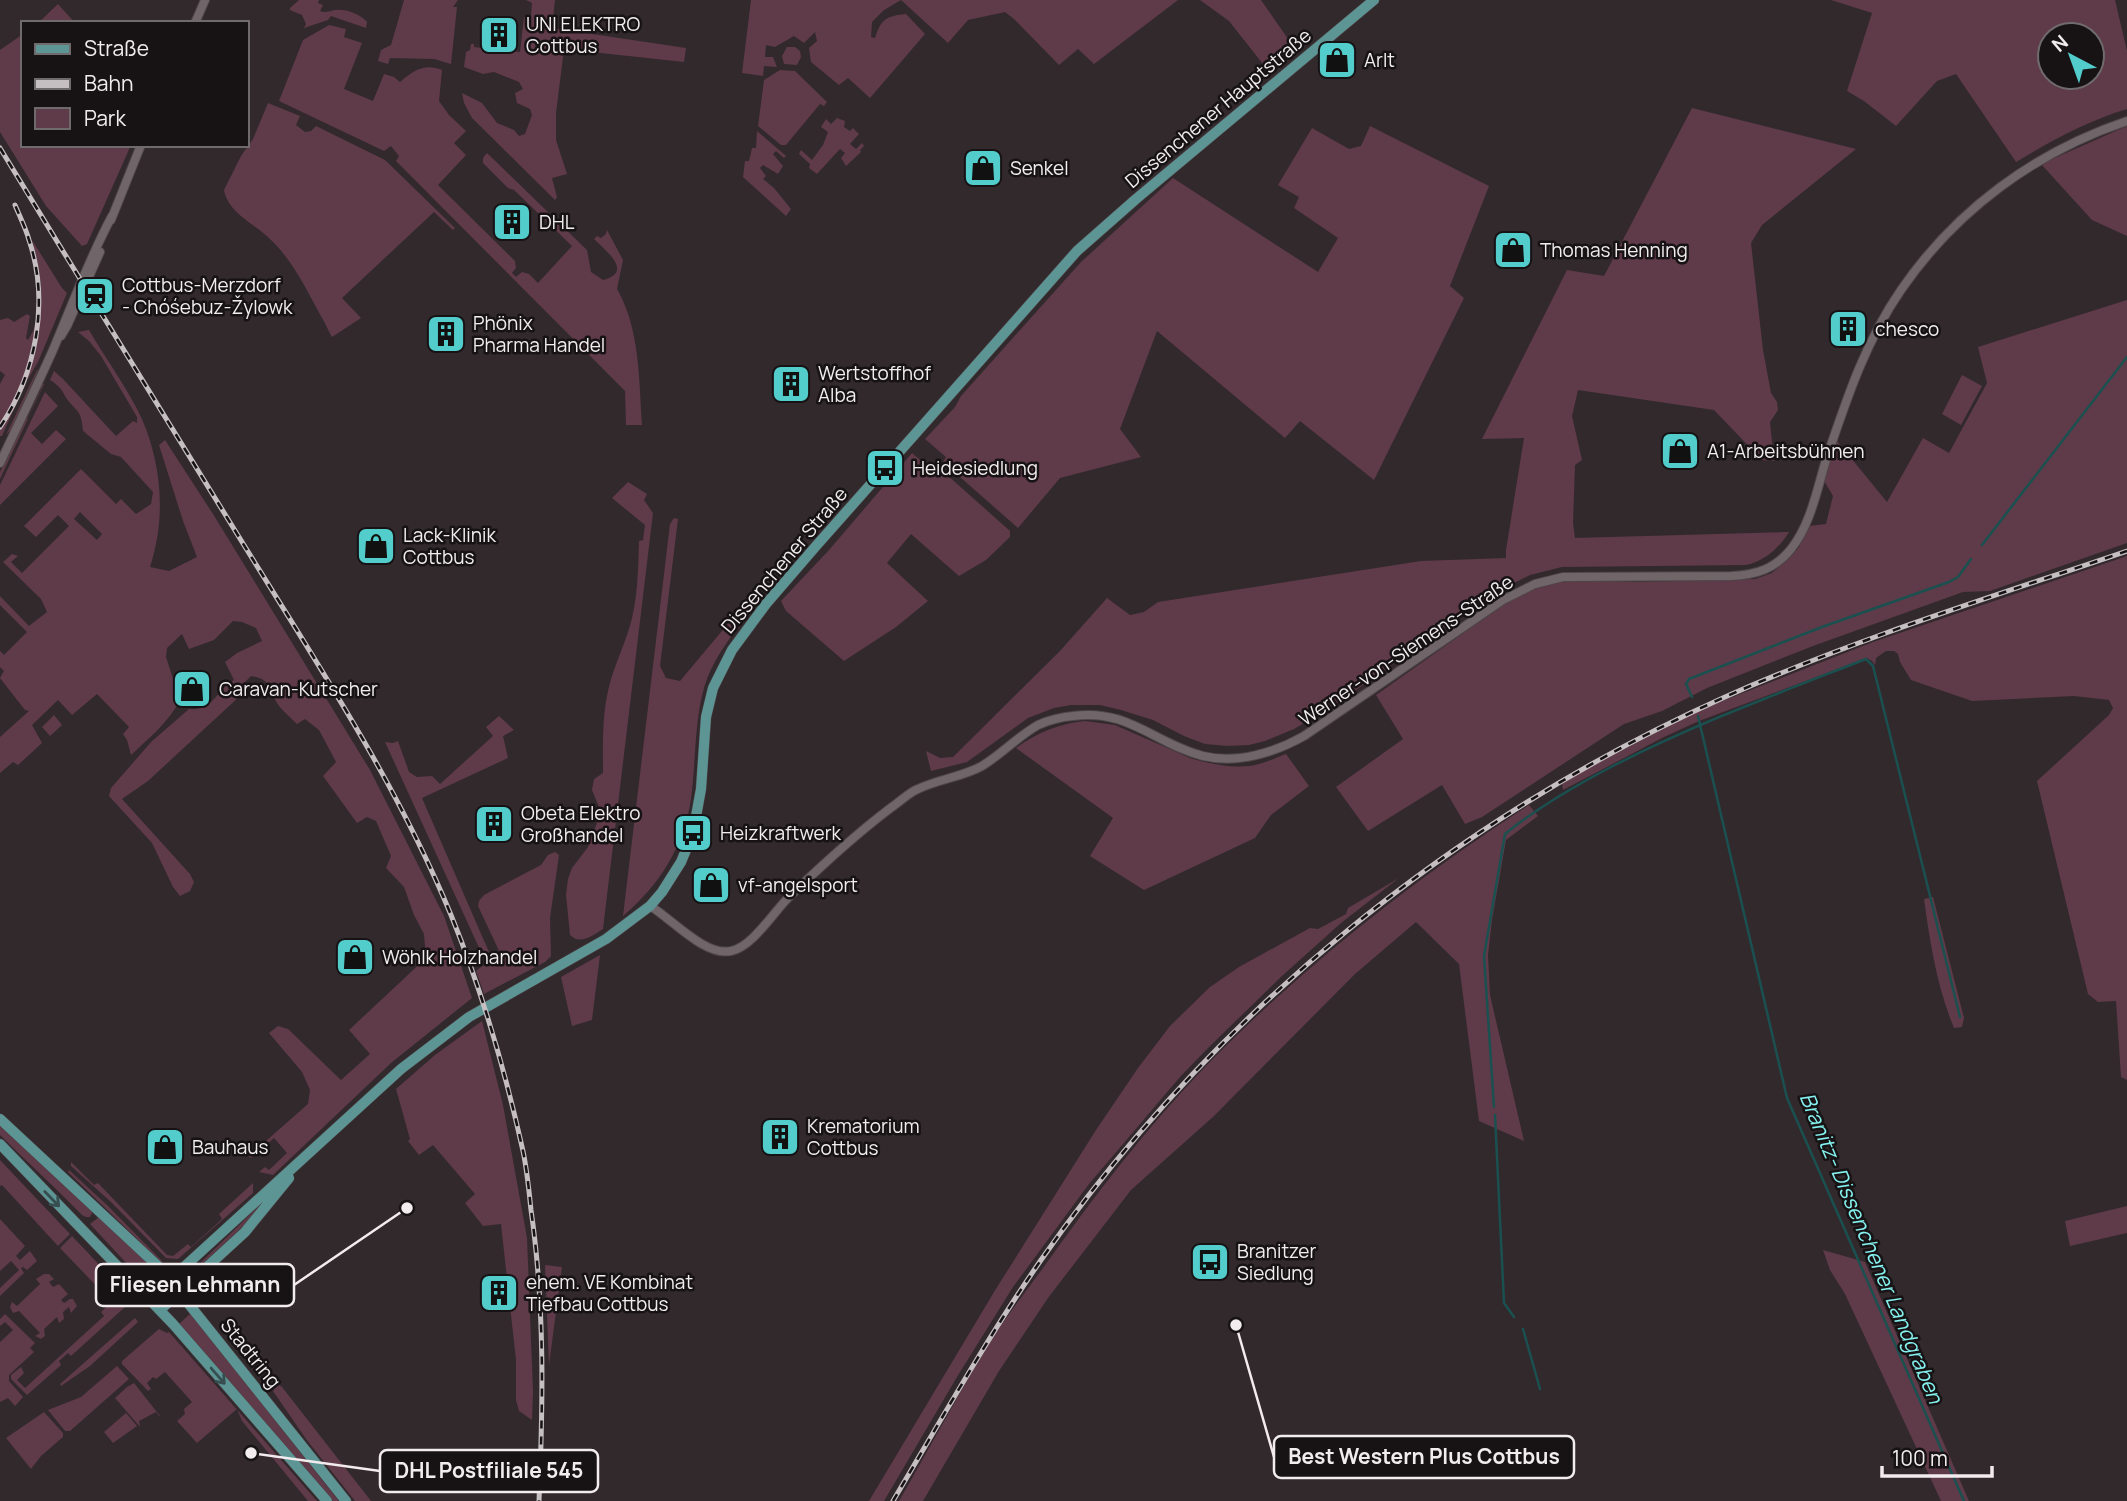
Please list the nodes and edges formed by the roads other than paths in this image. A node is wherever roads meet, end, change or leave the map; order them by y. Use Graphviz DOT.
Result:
graph roads {
  1 [pos="205,0"];
  2 [pos="1374,0"];
  3 [pos="196,21"];
  4 [pos="2127,121"];
  5 [pos="140,147"];
  6 [pos="1117,216"];
  7 [pos="0,463"];
  8 [pos="650,906"];
  9 [pos="0,1119"];
  10 [pos="0,1144"];
  11 [pos="299,1164"];
  12 [pos="170,1279"];
  13 [pos="180,1291"];
  14 [pos="149,1299"];
  15 [pos="160,1310"];
  16 [pos="327,1501"];
  17 [pos="346,1501"];
  1 -- 3 [label="street"];
  2 -- 6 [label="main road, Dissenchener Hauptstraße"];
  4 -- 8 [label="street, Werner-von-Siemens-Straße"];
  5 -- 7 [label="street"];
  6 -- 8 [label="main road, Dissenchener Straße"];
  8 -- 11 [label="main road, Dissenchener Straße"];
  9 -- 12 [label="main road, Stadtring"];
  10 -- 14 [label="main road, Stadtring, one-way"];
  11 -- 12 [label="main road, Dissenchener Straße"];
  11 -- 13 [label="main road, Dissenchener Straße"];
  12 -- 13 [label="main road, Stadtring"];
  12 -- 14 [label="main road, Dissenchener Straße"];
  13 -- 15 [label="main road, Dissenchener Straße"];
  13 -- 17 [label="main road, Stadtring"];
  14 -- 15 [label="main road, Stadtring"];
  15 -- 16 [label="main road, Stadtring, one-way"];
}
